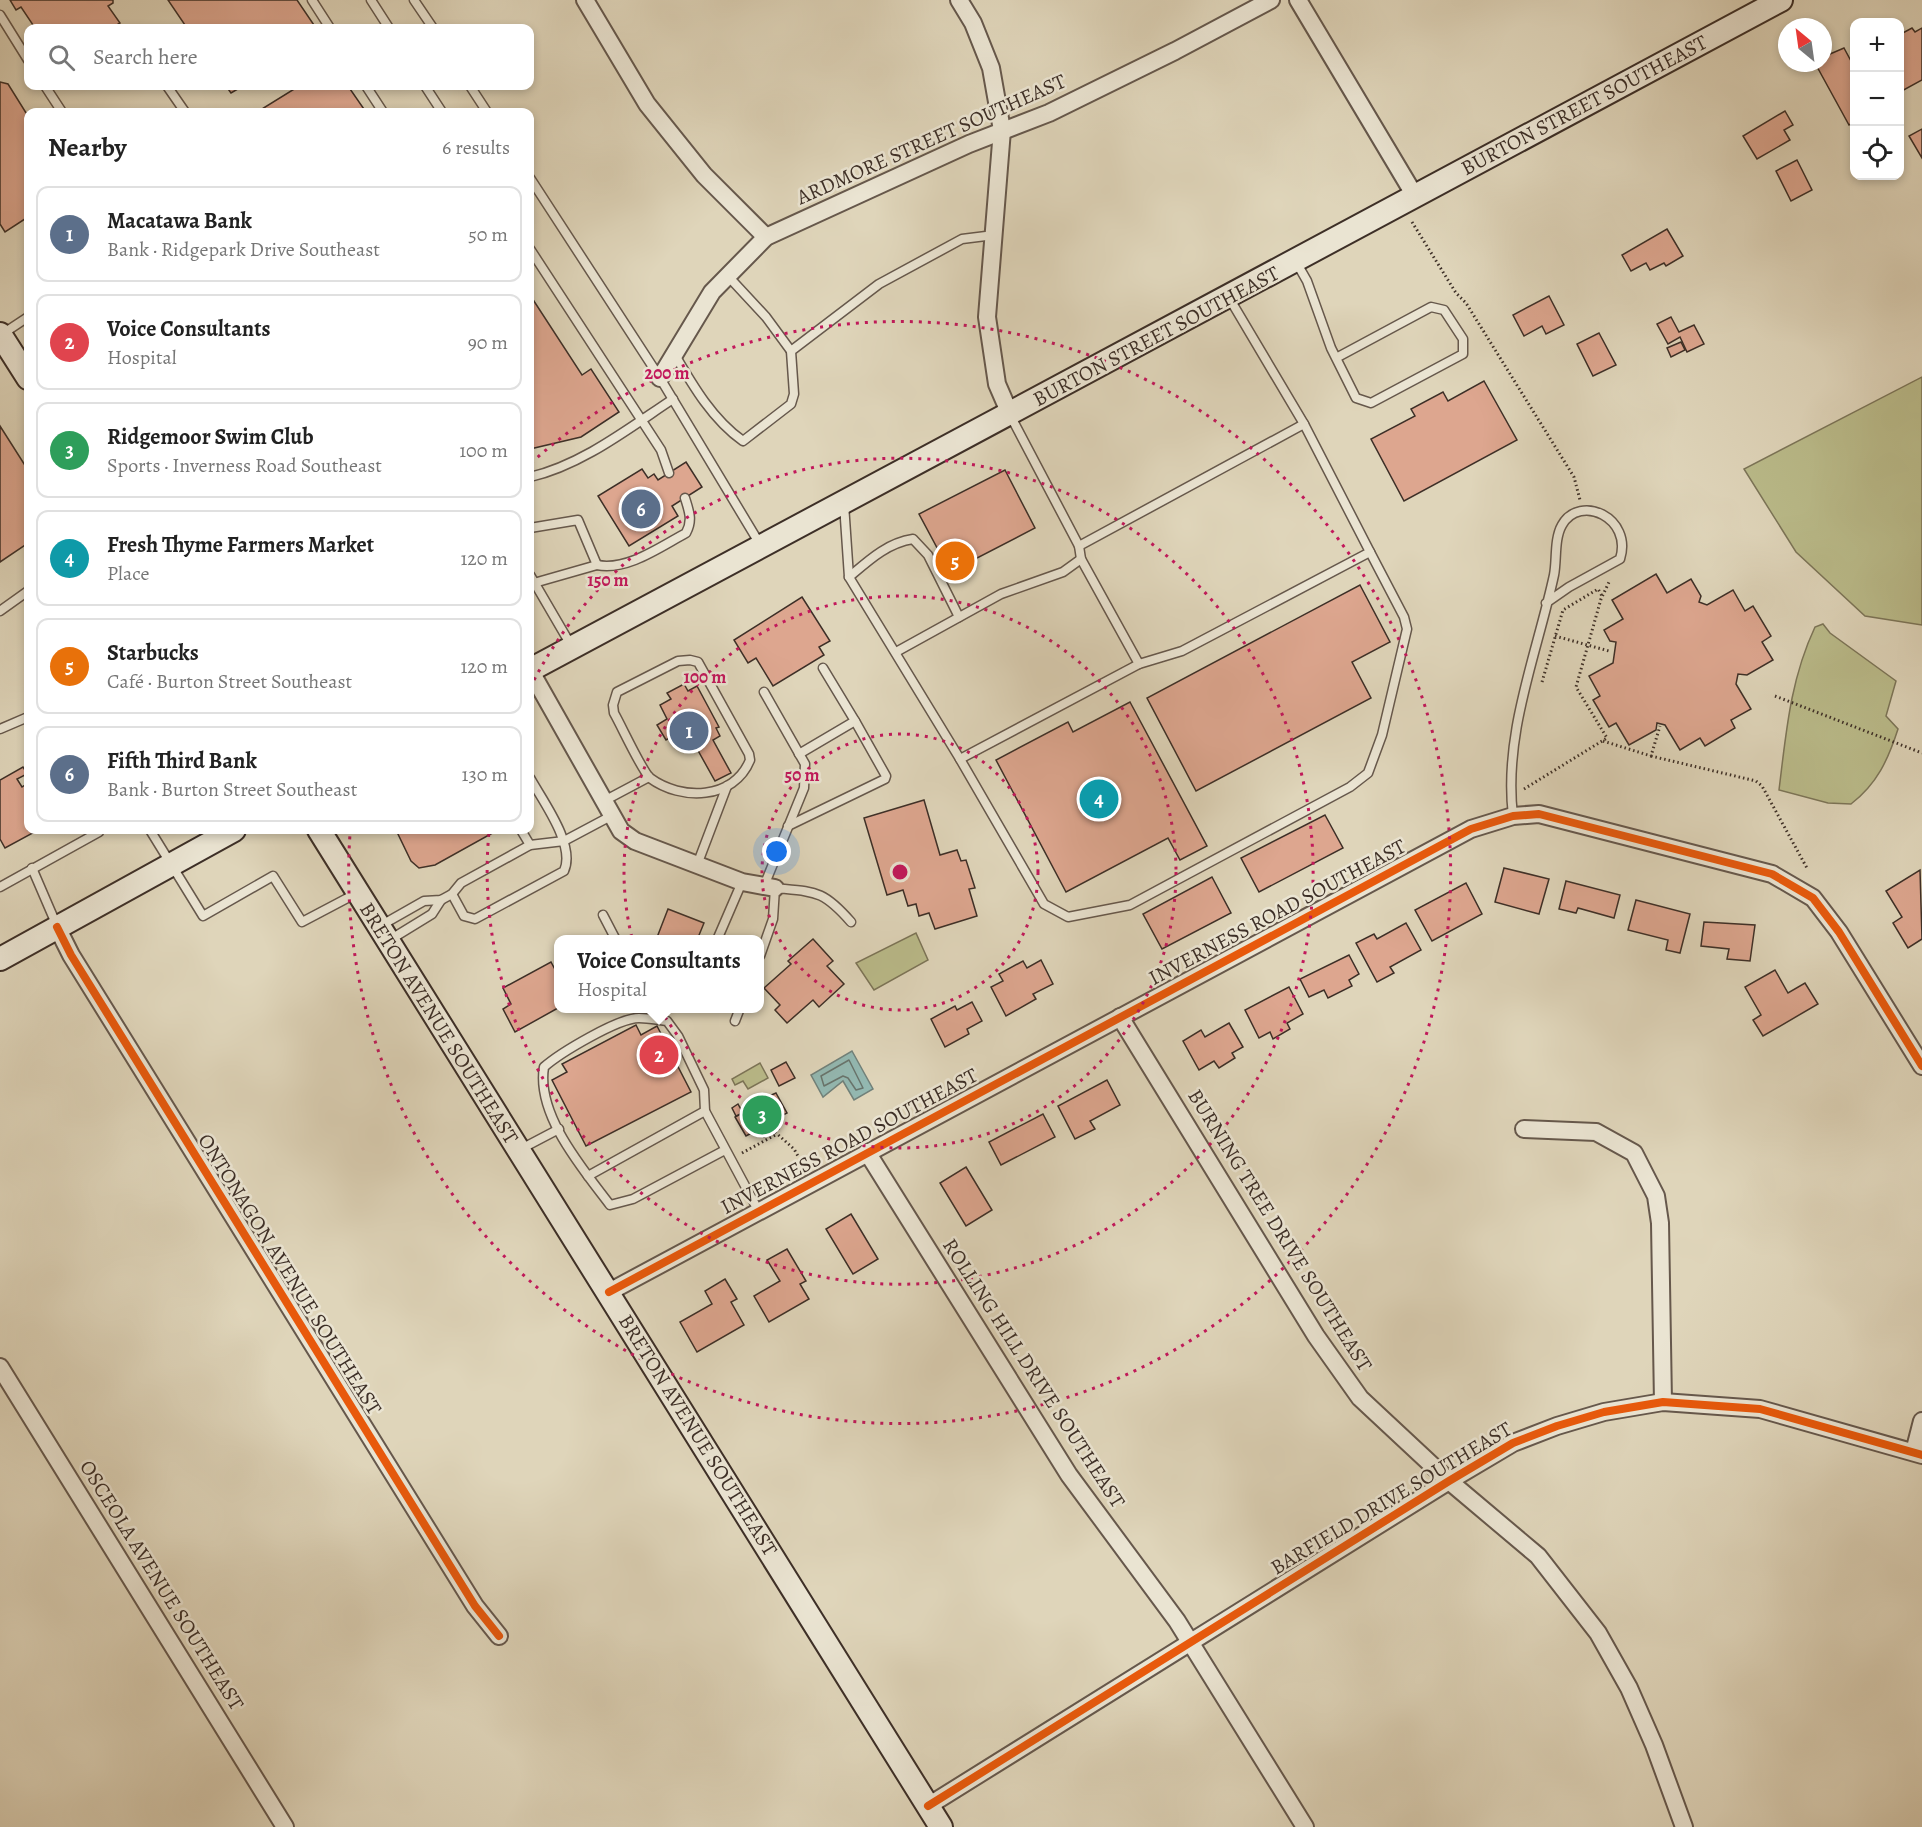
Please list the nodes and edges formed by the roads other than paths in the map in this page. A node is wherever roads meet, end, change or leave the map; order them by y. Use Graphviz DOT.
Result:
graph roads {
  1 [pos="312,0"];
  2 [pos="371,0"];
  3 [pos="414,0"];
  4 [pos="585,0"];
  5 [pos="960,0"];
  6 [pos="1271,0"];
  7 [pos="1298,0"];
  8 [pos="1781,0"];
  9 [pos="0,15"];
  10 [pos="327,24"];
  11 [pos="386,24"];
  12 [pos="430,24"];
  13 [pos="4,30"];
  14 [pos="24,55"];
  15 [pos="50,90"];
  16 [pos="170,90"];
  17 [pos="369,90"];
  18 [pos="428,90"];
  19 [pos="473,90"];
  20 [pos="60,108"];
  21 [pos="182,108"];
  22 [pos="380,108"];
  23 [pos="439,108"];
  24 [pos="484,108"];
  25 [pos="1002,130"];
  26 [pos="534,187"];
  27 [pos="1415,195"];
  28 [pos="994,234"];
  29 [pos="766,237"];
  30 [pos="534,255"];
  31 [pos="1295,260"];
  32 [pos="727,275"];
  33 [pos="1228,296"];
  34 [pos="24,321"];
  35 [pos="3,345"];
  36 [pos="791,351"];
  37 [pos="675,355"];
  38 [pos="1336,358"];
  39 [pos="24,373"];
  40 [pos="660,378"];
  41 [pos="674,399"];
  42 [pos="1010,414"];
  43 [pos="641,420"];
  44 [pos="1304,424"];
  45 [pos="669,473"];
  46 [pos="534,476"];
  47 [pos="685,498"];
  48 [pos="844,504"];
  49 [pos="534,527"];
  50 [pos="761,546"];
  51 [pos="1079,546"];
  52 [pos="1370,552"];
  53 [pos="1081,559"];
  54 [pos="597,565"];
  55 [pos="849,577"];
  56 [pos="534,579"];
  57 [pos="534,582"];
  58 [pos="24,594"];
  59 [pos="1546,603"];
  60 [pos="0,611"];
  61 [pos="959,617"];
  62 [pos="572,648"];
  63 [pos="896,652"];
  64 [pos="1139,664"];
  65 [pos="534,668"];
  66 [pos="823,668"];
  67 [pos="534,677"];
  68 [pos="764,692"];
  69 [pos="24,719"];
  70 [pos="855,721"];
  71 [pos="0,729"];
  72 [pos="799,754"];
  73 [pos="960,759"];
  74 [pos="649,777"];
  75 [pos="534,785"];
  76 [pos="727,786"];
  77 [pos="607,809"];
  78 [pos="1514,816"];
  79 [pos="788,826"];
  80 [pos="95,834"];
  81 [pos="152,834"];
  82 [pos="227,834"];
  83 [pos="321,834"];
  84 [pos="523,834"];
  85 [pos="564,841"];
  86 [pos="530,846"];
  87 [pos="171,865"];
  88 [pos="697,865"];
  89 [pos="32,868"];
  90 [pos="742,882"];
  91 [pos="0,887"];
  92 [pos="769,887"];
  93 [pos="357,892"];
  94 [pos="452,894"];
  95 [pos="441,900"];
  96 [pos="603,915"];
  97 [pos="851,922"];
  98 [pos="57,927"];
  99 [pos="383,934"];
  100 [pos="614,935"];
  101 [pos="719,935"];
  102 [pos="764,943"];
  103 [pos="0,959"];
  104 [pos="738,1013"];
  105 [pos="1120,1017"];
  106 [pos="735,1021"];
  107 [pos="1922,1066"];
  108 [pos="705,1111"];
  109 [pos="559,1129"];
  110 [pos="1524,1129"];
  111 [pos="725,1150"];
  112 [pos="518,1151"];
  113 [pos="867,1152"];
  114 [pos="588,1176"];
  115 [pos="758,1210"];
  116 [pos="609,1292"];
  117 [pos="0,1367"];
  118 [pos="1663,1402"];
  119 [pos="1922,1421"];
  120 [pos="1918,1453"];
  121 [pos="1449,1481"];
  122 [pos="499,1635"];
  123 [pos="1190,1642"];
  124 [pos="928,1806"];
  125 [pos="285,1827"];
  126 [pos="941,1827"];
  127 [pos="1305,1827"];
  128 [pos="1684,1827"];
  1 -- 10 [label="lane"];
  2 -- 11 [label="lane"];
  3 -- 12 [label="lane"];
  4 -- 29 [label="street"];
  5 -- 25 [label="street"];
  6 -- 25 [label="street, ARDMORE STREET SOUTHEAST"];
  7 -- 27 [label="street"];
  8 -- 27 [label="main road, BURTON STREET SOUTHEAST"];
  9 -- 13 [label="lane"];
  13 -- 14 [label="lane"];
  15 -- 20 [label="lane"];
  16 -- 21 [label="lane"];
  17 -- 22 [label="lane"];
  18 -- 23 [label="lane"];
  19 -- 24 [label="lane"];
  25 -- 28 [label="street"];
  25 -- 29 [label="street, ARDMORE STREET SOUTHEAST"];
  26 -- 40 [label="lane"];
  27 -- 31 [label="main road, BURTON STREET SOUTHEAST"];
  28 -- 36 [label="lane"];
  28 -- 42 [label="street"];
  29 -- 32 [label="street, ARDMORE STREET SOUTHEAST"];
  30 -- 43 [label="lane"];
  31 -- 33 [label="main road, BURTON STREET SOUTHEAST"];
  31 -- 38 [label="lane"];
  32 -- 36 [label="lane"];
  32 -- 37 [label="street, ARDMORE STREET SOUTHEAST"];
  33 -- 42 [label="main road, BURTON STREET SOUTHEAST"];
  33 -- 44 [label="lane"];
  34 -- 35 [label="lane"];
  35 -- 39 [label="main road"];
  36 -- 37 [label="lane"];
  37 -- 40 [label="street, ARDMORE STREET SOUTHEAST"];
  38 -- 38 [label="lane"];
  40 -- 41 [label="lane"];
  41 -- 43 [label="lane"];
  41 -- 50 [label="lane"];
  42 -- 48 [label="main road, BURTON STREET SOUTHEAST"];
  42 -- 51 [label="lane"];
  43 -- 45 [label="lane"];
  43 -- 46 [label="lane"];
  44 -- 51 [label="lane"];
  44 -- 52 [label="lane"];
  47 -- 54 [label="lane"];
  48 -- 50 [label="main road, BURTON STREET SOUTHEAST"];
  48 -- 55 [label="lane"];
  49 -- 54 [label="lane"];
  50 -- 62 [label="main road, BURTON STREET SOUTHEAST"];
  51 -- 53 [label="lane"];
  52 -- 64 [label="lane"];
  52 -- 73 [label="lane"];
  53 -- 61 [label="lane"];
  53 -- 64 [label="lane"];
  54 -- 56 [label="lane"];
  55 -- 61 [label="lane"];
  55 -- 63 [label="lane"];
  57 -- 62 [label="lane"];
  58 -- 60 [label="lane"];
  59 -- 59 [label="lane"];
  59 -- 78 [label="lane"];
  61 -- 63 [label="lane"];
  62 -- 65 [label="main road, BURTON STREET SOUTHEAST"];
  63 -- 73 [label="lane"];
  64 -- 73 [label="lane"];
  66 -- 70 [label="lane"];
  67 -- 77 [label="street"];
  68 -- 72 [label="lane"];
  69 -- 71 [label="lane"];
  70 -- 72 [label="lane"];
  70 -- 79 [label="lane"];
  72 -- 79 [label="lane"];
  74 -- 76 [label="lane"];
  74 -- 76 [label="lane"];
  74 -- 77 [label="lane"];
  75 -- 85 [label="lane"];
  76 -- 88 [label="lane"];
  77 -- 85 [label="lane"];
  77 -- 88 [label="street"];
  78 -- 105 [label="street, INVERNESS ROAD SOUTHEAST"];
  78 -- 107 [label="street, INVERNESS ROAD SOUTHEAST"];
  79 -- 92 [label="lane"];
  80 -- 89 [label="lane"];
  81 -- 87 [label="lane"];
  82 -- 87 [label="main road"];
  83 -- 93 [label="main road, BRETON AVENUE SOUTHEAST"];
  84 -- 86 [label="lane"];
  85 -- 86 [label="lane"];
  85 -- 94 [label="lane"];
  86 -- 94 [label="lane"];
  87 -- 93 [label="lane"];
  87 -- 98 [label="main road"];
  88 -- 90 [label="street"];
  89 -- 91 [label="lane"];
  89 -- 98 [label="lane"];
  90 -- 92 [label="street"];
  90 -- 101 [label="lane"];
  92 -- 97 [label="lane"];
  92 -- 102 [label="lane"];
  93 -- 99 [label="main road, BRETON AVENUE SOUTHEAST"];
  94 -- 95 [label="lane"];
  95 -- 99 [label="lane"];
  95 -- 99 [label="lane"];
  96 -- 100 [label="lane"];
  98 -- 103 [label="main road"];
  98 -- 122 [label="street, ONTONAGON AVENUE SOUTHEAST"];
  99 -- 112 [label="main road, BRETON AVENUE SOUTHEAST"];
  104 -- 106 [label="lane"];
  105 -- 113 [label="street, INVERNESS ROAD SOUTHEAST"];
  105 -- 121 [label="street, BURNING TREE DRIVE SOUTHEAST"];
  108 -- 109 [label="lane"];
  108 -- 111 [label="lane"];
  108 -- 114 [label="lane"];
  109 -- 112 [label="lane"];
  109 -- 114 [label="lane"];
  110 -- 118 [label="street"];
  111 -- 114 [label="lane"];
  111 -- 115 [label="lane"];
  112 -- 116 [label="main road, BRETON AVENUE SOUTHEAST"];
  113 -- 115 [label="street, INVERNESS ROAD SOUTHEAST"];
  113 -- 123 [label="street, ROLLING HILL DRIVE SOUTHEAST"];
  115 -- 116 [label="street, INVERNESS ROAD SOUTHEAST"];
  116 -- 124 [label="main road, BRETON AVENUE SOUTHEAST"];
  117 -- 125 [label="street, OSCEOLA AVENUE SOUTHEAST"];
  118 -- 120 [label="street, BARFIELD DRIVE SOUTHEAST"];
  118 -- 121 [label="street, BARFIELD DRIVE SOUTHEAST"];
  119 -- 120 [label="street"];
  121 -- 123 [label="street, BARFIELD DRIVE SOUTHEAST"];
  121 -- 128 [label="street, BURNING TREE DRIVE SOUTHEAST"];
  123 -- 124 [label="street, BARFIELD DRIVE SOUTHEAST"];
  123 -- 127 [label="street, ROLLING HILL DRIVE SOUTHEAST"];
  124 -- 126 [label="main road, BRETON AVENUE SOUTHEAST"];
}
